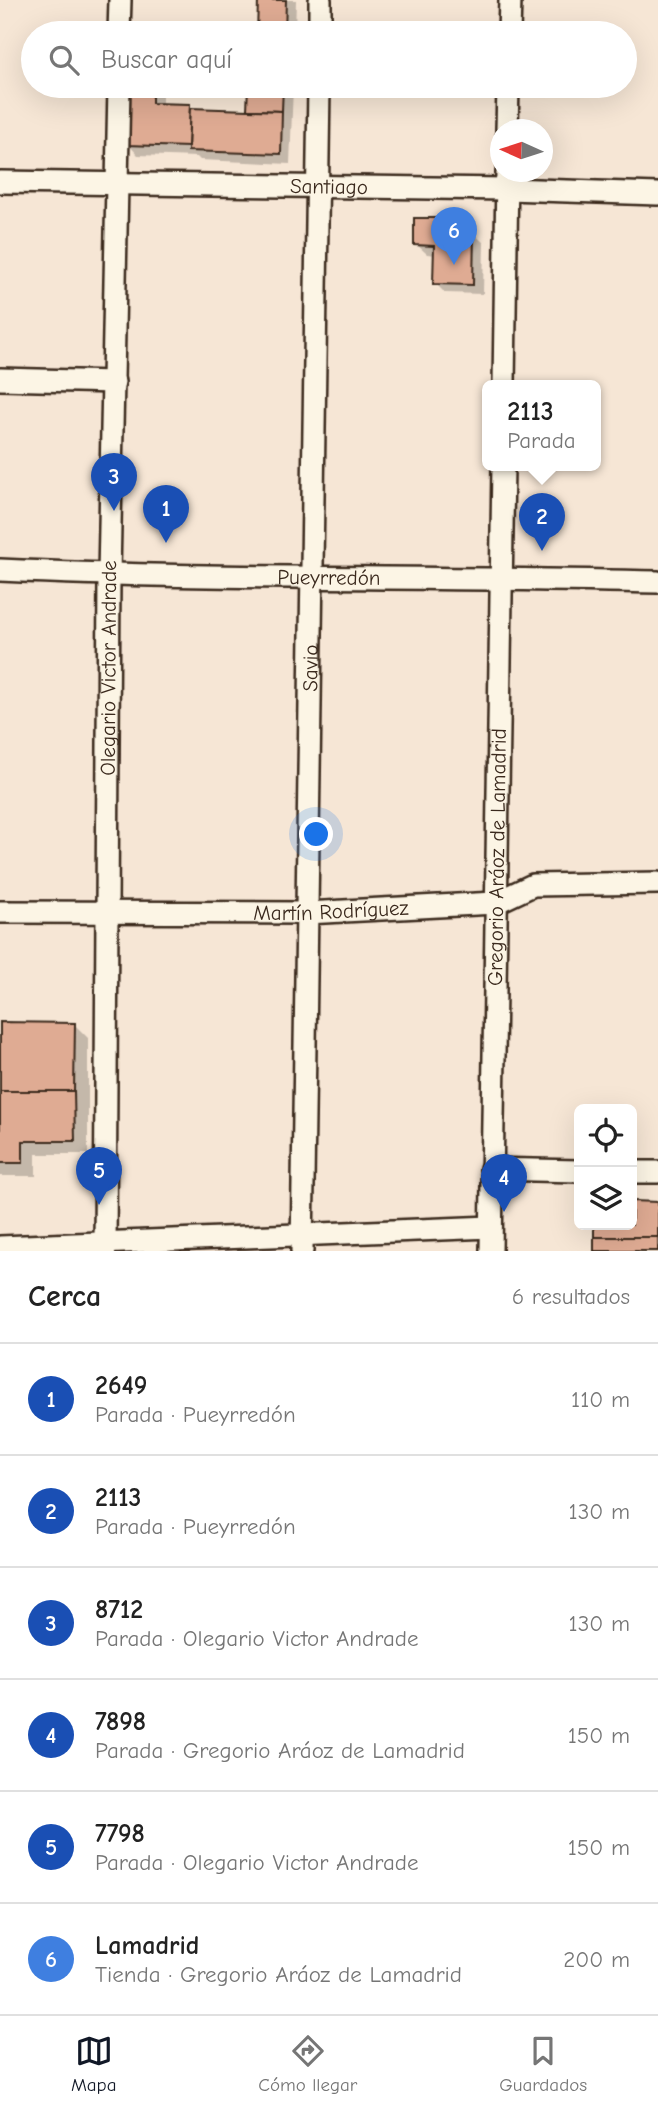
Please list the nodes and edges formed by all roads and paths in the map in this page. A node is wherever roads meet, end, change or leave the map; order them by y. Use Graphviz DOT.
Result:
graph roads {
  1 [pos="120,0"];
  2 [pos="320,0"];
  3 [pos="510,0"];
  4 [pos="119,21"];
  5 [pos="320,21"];
  6 [pos="509,21"];
  7 [pos="119,98"];
  8 [pos="319,98"];
  9 [pos="508,98"];
  10 [pos="508,119"];
  11 [pos="490,181"];
  12 [pos="0,182"];
  13 [pos="118,182"];
  14 [pos="507,182"];
  15 [pos="529,182"];
  16 [pos="318,187"];
  17 [pos="658,194"];
  18 [pos="0,379"];
  19 [pos="504,380"];
  20 [pos="114,382"];
  21 [pos="503,471"];
  22 [pos="0,570"];
  23 [pos="109,575"];
  24 [pos="312,578"];
  25 [pos="502,578"];
  26 [pos="658,582"];
  27 [pos="658,883"];
  28 [pos="495,903"];
  29 [pos="0,912"];
  30 [pos="108,913"];
  31 [pos="306,913"];
  32 [pos="491,1170"];
  33 [pos="574,1171"];
  34 [pos="637,1172"];
  35 [pos="658,1172"];
  36 [pos="491,1227"];
  37 [pos="302,1243"];
  38 [pos="0,1247"];
  39 [pos="105,1247"];
  40 [pos="491,1251"];
  1 -- 4 [label="street"];
  2 -- 5 [label="street"];
  3 -- 6 [label="street"];
  7 -- 13 [label="street, Olegario Victor Andrade"];
  8 -- 16 [label="street, Savio"];
  9 -- 10 [label="street"];
  11 -- 16 [label="street, Santiago"];
  12 -- 13 [label="street, Santiago"];
  13 -- 16 [label="street, Santiago"];
  13 -- 20 [label="street, Olegario Victor Andrade"];
  14 -- 19 [label="street"];
  15 -- 17 [label="street, Santiago"];
  16 -- 24 [label="street, Savio"];
  18 -- 20 [label="street"];
  20 -- 23 [label="street, Olegario Victor Andrade"];
  21 -- 25 [label="street, Gregorio Aráoz de Lamadrid"];
  22 -- 23 [label="street, Pueyrredón"];
  23 -- 24 [label="street, Pueyrredón"];
  23 -- 30 [label="street, Olegario Victor Andrade"];
  24 -- 25 [label="street, Pueyrredón"];
  24 -- 31 [label="street, Savio"];
  25 -- 26 [label="street, Pueyrredón"];
  25 -- 28 [label="street, Gregorio Aráoz de Lamadrid"];
  27 -- 28 [label="street, Martín Rodríguez"];
  28 -- 31 [label="street, Martín Rodríguez"];
  28 -- 32 [label="street, Gregorio Aráoz de Lamadrid"];
  29 -- 30 [label="street, Martín Rodríguez"];
  30 -- 31 [label="street, Martín Rodríguez"];
  30 -- 39 [label="street, Olegario Victor Andrade"];
  31 -- 37 [label="street, Savio"];
  32 -- 33 [label="street"];
  32 -- 36 [label="street, Gregorio Aráoz de Lamadrid"];
  34 -- 35 [label="street"];
  36 -- 37 [label="street"];
  36 -- 40 [label="street, Gregorio Aráoz de Lamadrid"];
  37 -- 39 [label="street"];
  38 -- 39 [label="street"];
}
